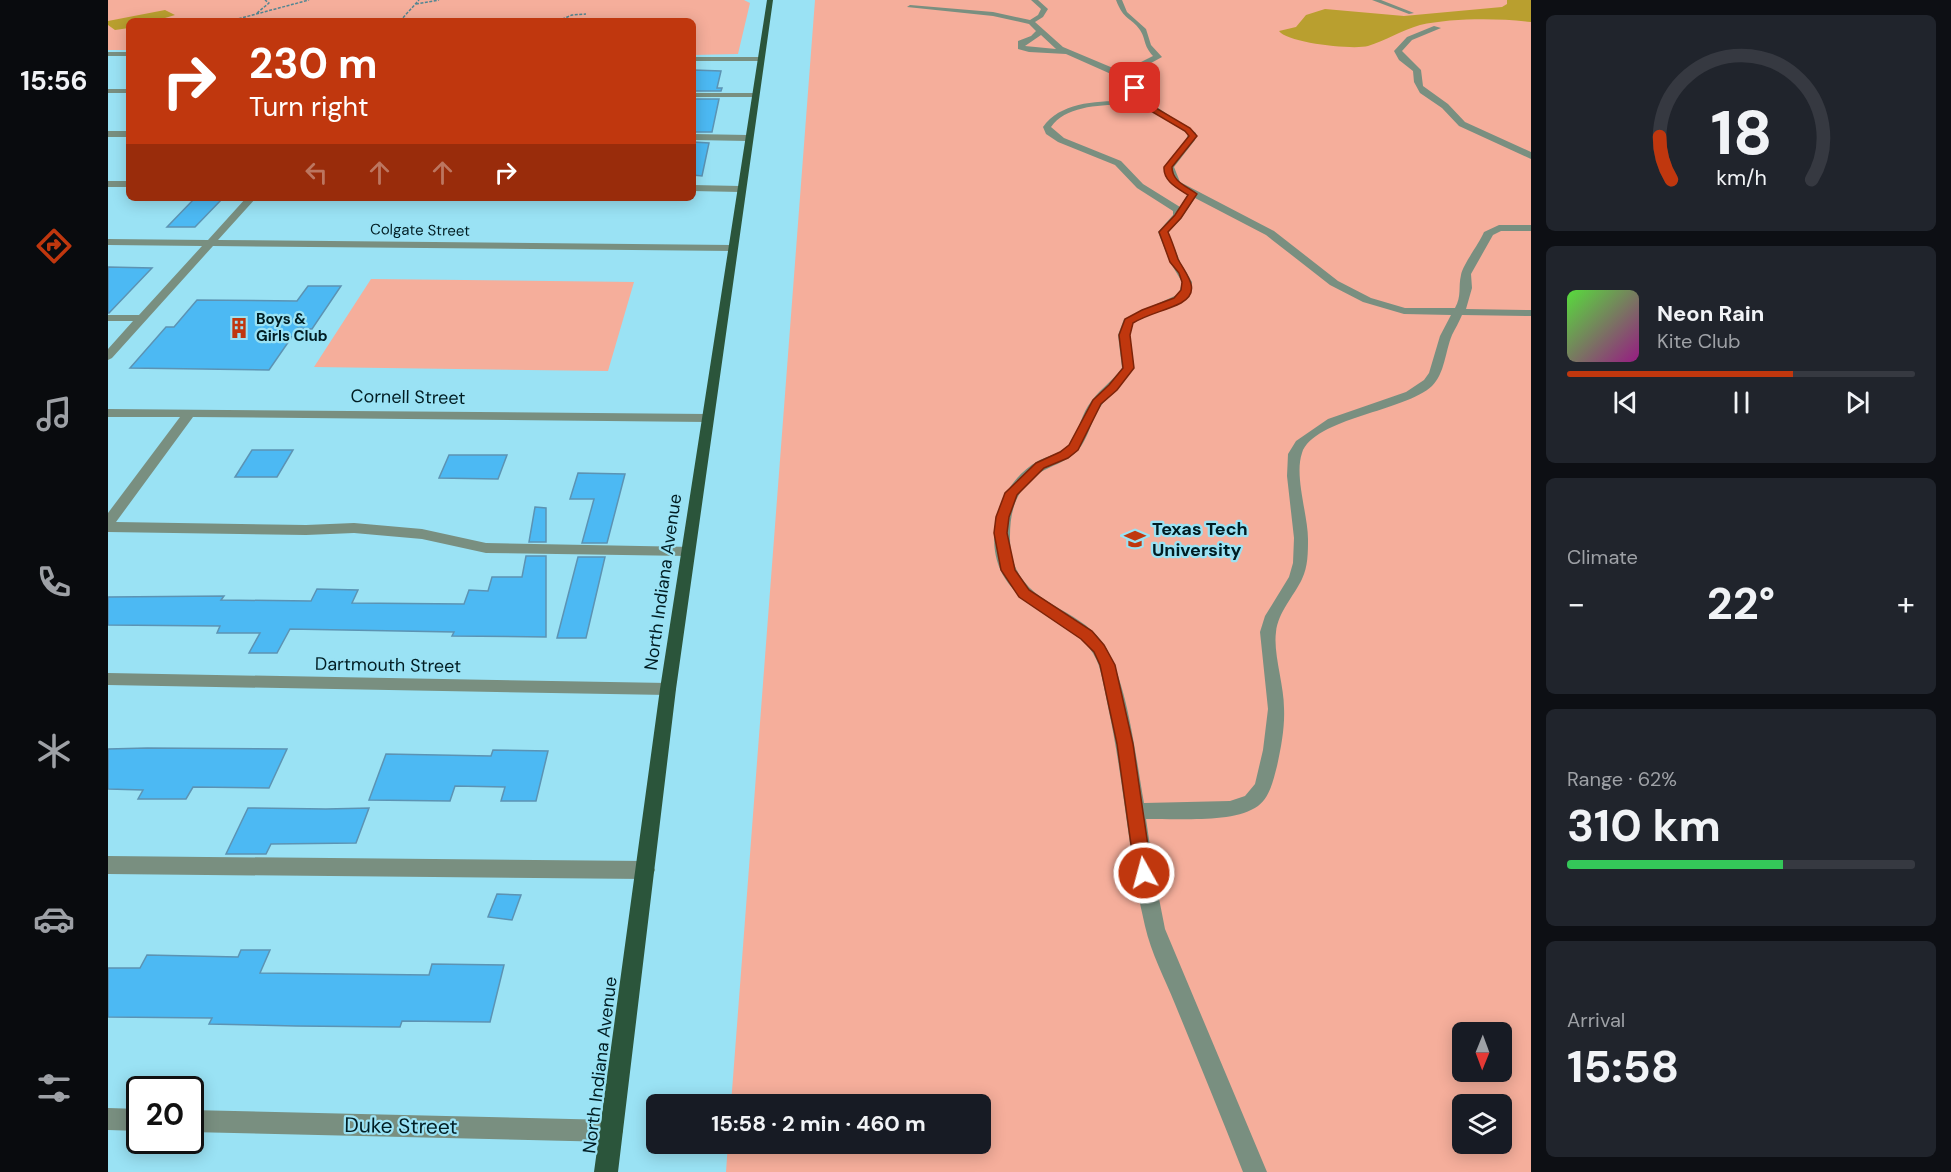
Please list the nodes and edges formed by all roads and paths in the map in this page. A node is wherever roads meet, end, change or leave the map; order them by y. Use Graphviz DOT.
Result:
graph roads {
  1 [pos="266,0"];
  2 [pos="309,0"];
  3 [pos="419,0"];
  4 [pos="439,0"];
  5 [pos="770,0"];
  6 [pos="1034,0"];
  7 [pos="1119,0"];
  8 [pos="1375,0"];
  9 [pos="415,5"];
  10 [pos="910,7"];
  11 [pos="1411,13"];
  12 [pos="586,14"];
  13 [pos="254,15"];
  14 [pos="242,18"];
  15 [pos="403,18"];
  16 [pos="565,18"];
  17 [pos="1031,22"];
  18 [pos="1436,27"];
  19 [pos="1041,30"];
  20 [pos="1066,52"];
  21 [pos="108,54"];
  22 [pos="126,54"];
  23 [pos="696,59"];
  24 [pos="760,59"];
  25 [pos="1112,70"];
  26 [pos="1120,76"];
  27 [pos="1135,88"];
  28 [pos="108,91"];
  29 [pos="126,91"];
  30 [pos="696,95"];
  31 [pos="755,95"];
  32 [pos="1146,103"];
  33 [pos="108,134"];
  34 [pos="126,134"];
  35 [pos="696,137"];
  36 [pos="748,138"];
  37 [pos="1531,156"];
  38 [pos="108,184"];
  39 [pos="126,184"];
  40 [pos="696,188"];
  41 [pos="740,189"];
  42 [pos="1193,194"];
  43 [pos="247,201"];
  44 [pos="1178,217"];
  45 [pos="1531,228"];
  46 [pos="108,242"];
  47 [pos="210,243"];
  48 [pos="732,248"];
  49 [pos="1459,312"];
  50 [pos="1531,313"];
  51 [pos="108,318"];
  52 [pos="142,318"];
  53 [pos="108,356"];
  54 [pos="108,413"];
  55 [pos="190,413"];
  56 [pos="707,418"];
  57 [pos="108,525"];
  58 [pos="688,551"];
  59 [pos="108,679"];
  60 [pos="668,689"];
  61 [pos="1136,811"];
  62 [pos="108,865"];
  63 [pos="645,870"];
  64 [pos="108,1119"];
  65 [pos="126,1120"];
  66 [pos="204,1121"];
  67 [pos="612,1131"];
  68 [pos="606,1172"];
  69 [pos="1255,1172"];
  1 -- 13 [label="path"];
  2 -- 13 [label="path"];
  3 -- 9 [label="path"];
  4 -- 9 [label="path"];
  5 -- 24 [label="main road, North Indiana Avenue"];
  6 -- 17 [label="street"];
  7 -- 25 [label="street"];
  8 -- 11 [label="street"];
  9 -- 15 [label="path"];
  10 -- 17 [label="street"];
  12 -- 16 [label="path"];
  13 -- 14 [label="path"];
  17 -- 19 [label="street"];
  18 -- 37 [label="street"];
  19 -- 20 [label="street"];
  19 -- 20 [label="street"];
  20 -- 25 [label="street"];
  21 -- 22 [label="street"];
  23 -- 24 [label="street"];
  24 -- 31 [label="main road, North Indiana Avenue"];
  25 -- 26 [label="street"];
  27 -- 32 [label="street"];
  28 -- 29 [label="street"];
  30 -- 31 [label="street"];
  31 -- 36 [label="main road, North Indiana Avenue"];
  32 -- 42 [label="street"];
  32 -- 44 [label="street"];
  33 -- 34 [label="street"];
  35 -- 36 [label="street"];
  36 -- 41 [label="main road, North Indiana Avenue"];
  38 -- 39 [label="street"];
  40 -- 41 [label="street"];
  41 -- 48 [label="main road, North Indiana Avenue"];
  42 -- 44 [label="street"];
  42 -- 49 [label="street"];
  43 -- 47 [label="street"];
  44 -- 61 [label="street"];
  45 -- 49 [label="street"];
  46 -- 47 [label="street, Colgate Street"];
  47 -- 48 [label="street, Colgate Street"];
  47 -- 52 [label="street"];
  48 -- 56 [label="main road, North Indiana Avenue"];
  49 -- 50 [label="street"];
  49 -- 61 [label="street"];
  51 -- 52 [label="street"];
  52 -- 53 [label="street"];
  54 -- 55 [label="street, Cornell Street"];
  55 -- 56 [label="street, Cornell Street"];
  55 -- 57 [label="street"];
  56 -- 58 [label="main road, North Indiana Avenue"];
  57 -- 58 [label="street"];
  58 -- 60 [label="main road, North Indiana Avenue"];
  59 -- 60 [label="street, Dartmouth Street"];
  60 -- 63 [label="main road, North Indiana Avenue"];
  61 -- 69 [label="street"];
  62 -- 63 [label="street"];
  63 -- 67 [label="main road, North Indiana Avenue"];
  64 -- 65 [label="street"];
  66 -- 67 [label="street, Duke Street"];
  67 -- 68 [label="main road, North Indiana Avenue"];
}
